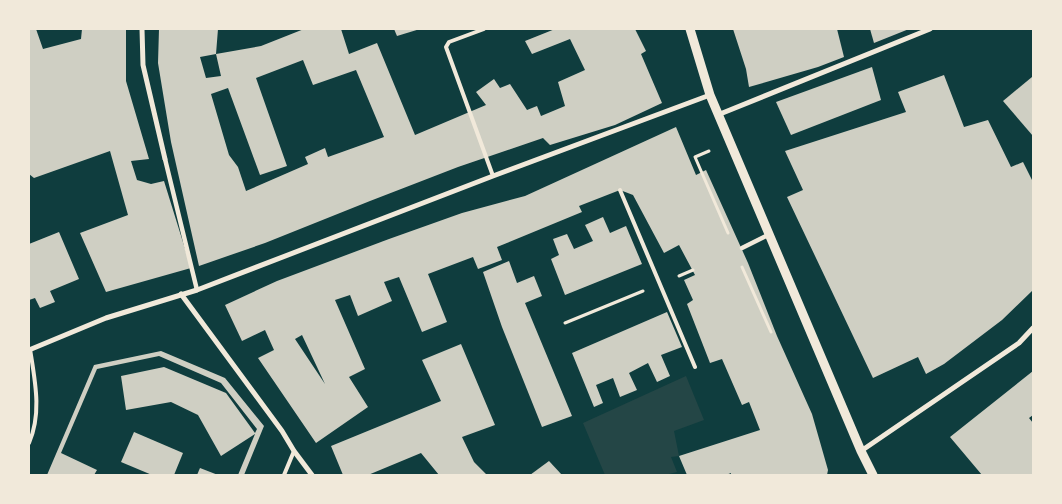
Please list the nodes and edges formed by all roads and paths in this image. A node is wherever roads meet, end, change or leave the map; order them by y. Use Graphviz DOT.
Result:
graph roads {
  1 [pos="142,29"];
  2 [pos="484,29"];
  3 [pos="690,29"];
  4 [pos="930,29"];
  5 [pos="710,95"];
  6 [pos="720,114"];
  7 [pos="165,159"];
  8 [pos="696,162"];
  9 [pos="701,172"];
  10 [pos="493,176"];
  11 [pos="708,188"];
  12 [pos="620,190"];
  13 [pos="703,190"];
  14 [pos="770,234"];
  15 [pos="742,248"];
  16 [pos="660,284"];
  17 [pos="197,290"];
  18 [pos="181,294"];
  19 [pos="565,324"];
  20 [pos="1033,328"];
  21 [pos="30,350"];
  22 [pos="695,367"];
  23 [pos="29,443"];
  24 [pos="294,451"];
  25 [pos="860,451"];
  26 [pos="284,475"];
  27 [pos="312,475"];
  28 [pos="872,475"];
  1 -- 7 [label="street"];
  2 -- 10 [label="lane"];
  3 -- 5 [label="street"];
  4 -- 6 [label="street"];
  5 -- 6 [label="street"];
  5 -- 10 [label="street"];
  6 -- 14 [label="street"];
  7 -- 17 [label="street"];
  8 -- 9 [label="path"];
  10 -- 17 [label="street"];
  11 -- 13 [label="path"];
  12 -- 16 [label="lane"];
  14 -- 15 [label="street"];
  14 -- 25 [label="street"];
  16 -- 19 [label="path"];
  16 -- 22 [label="lane"];
  17 -- 18 [label="street"];
  18 -- 21 [label="street"];
  18 -- 24 [label="street"];
  20 -- 25 [label="street"];
  21 -- 23 [label="lane"];
  24 -- 26 [label="lane"];
  24 -- 27 [label="street"];
  25 -- 28 [label="street"];
}
